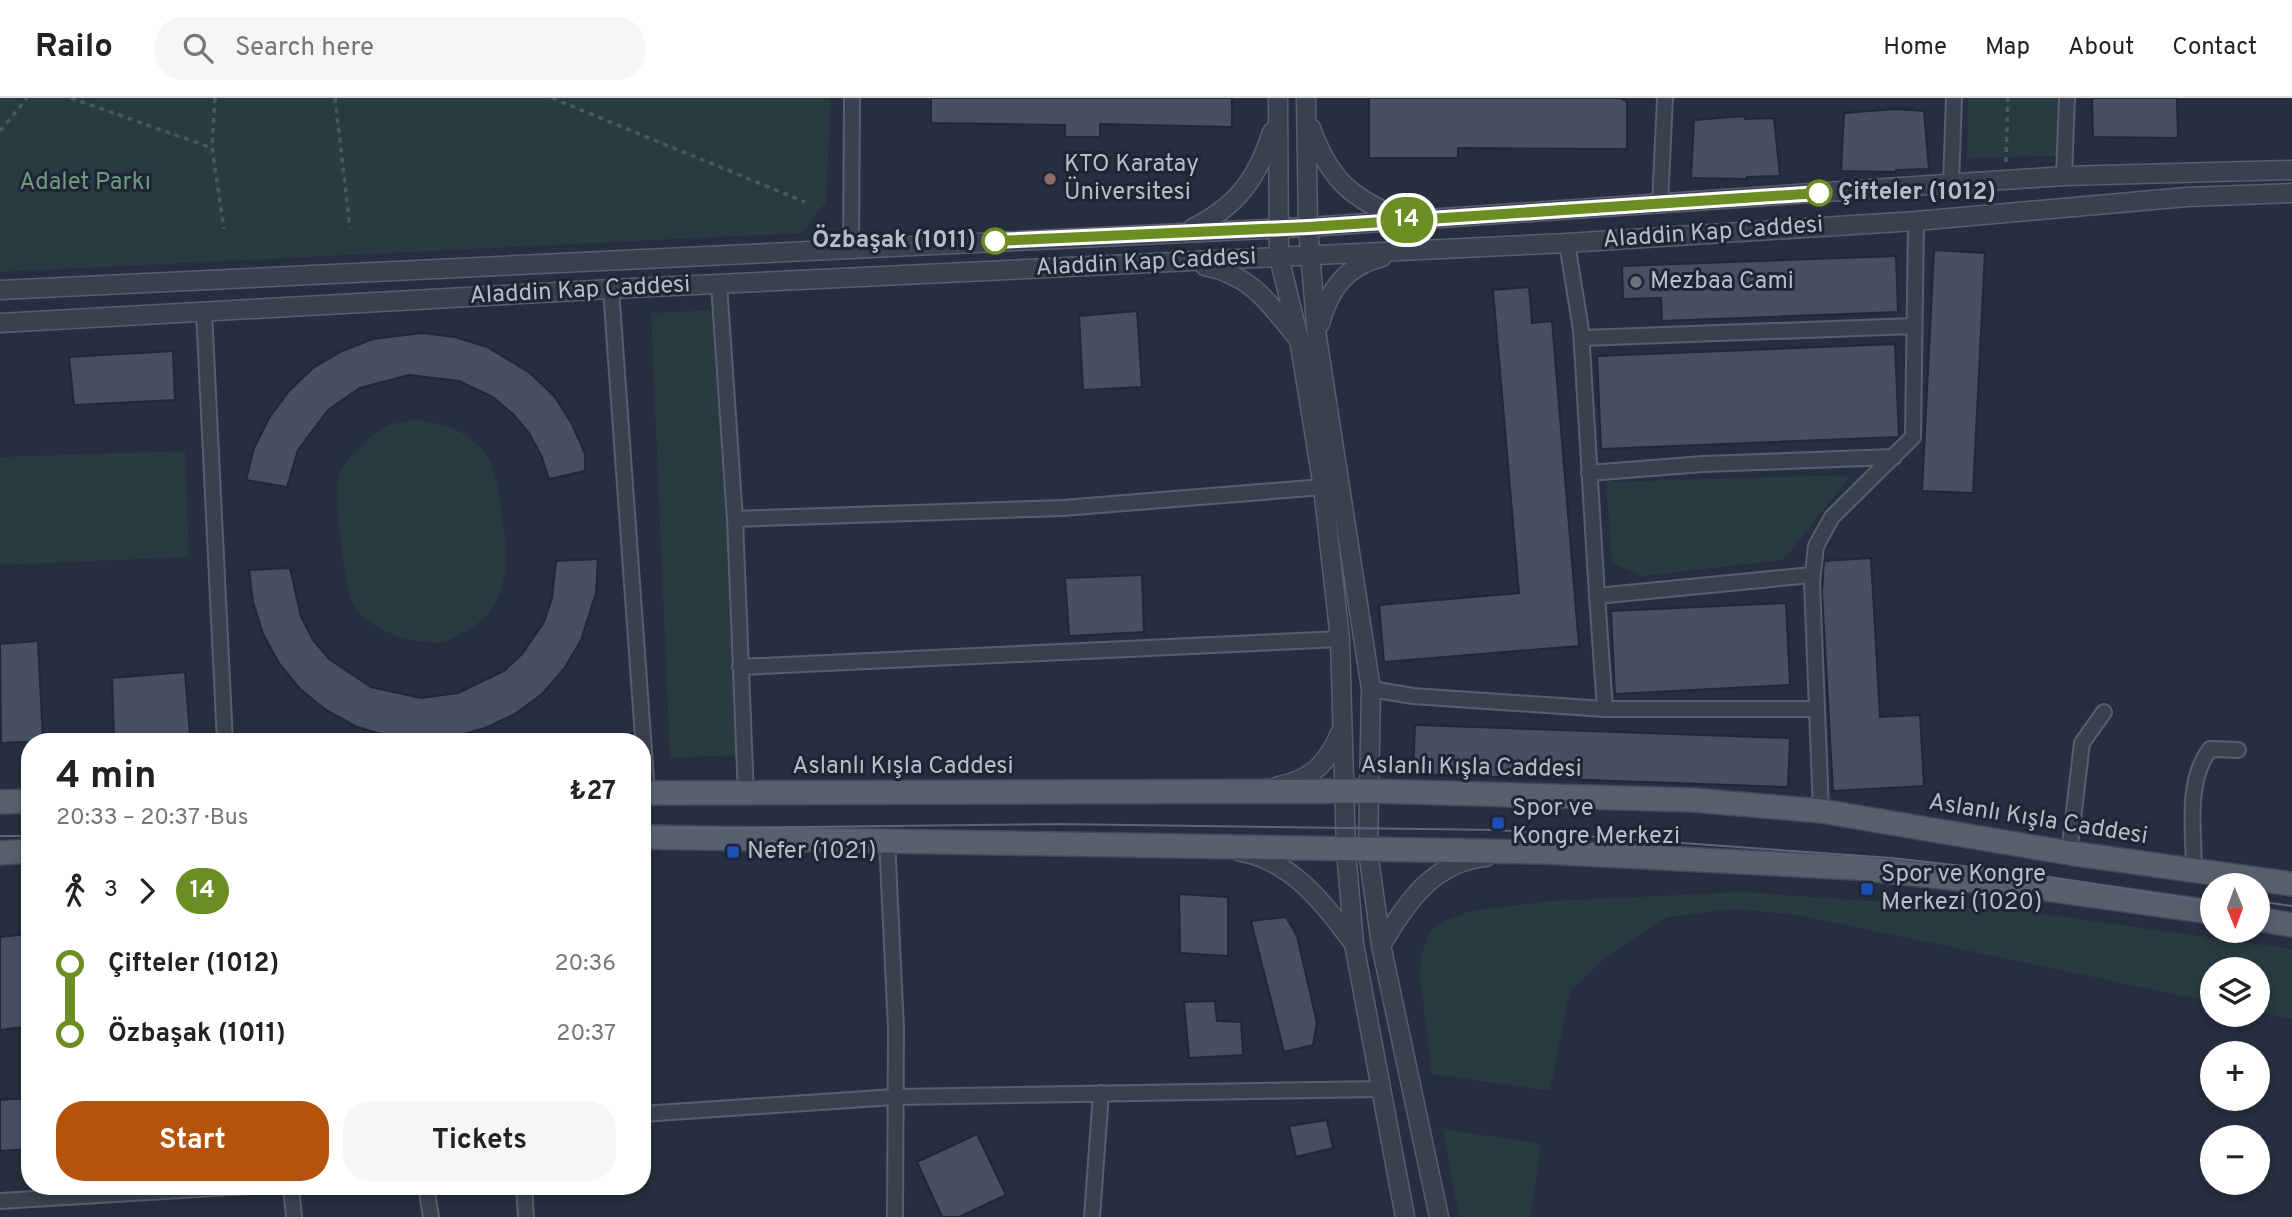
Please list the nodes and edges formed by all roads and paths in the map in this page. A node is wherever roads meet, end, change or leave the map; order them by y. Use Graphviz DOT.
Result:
graph roads {
  1 [pos="27,98"];
  2 [pos="71,98"];
  3 [pos="215,98"];
  4 [pos="335,98"];
  5 [pos="552,98"];
  6 [pos="852,98"];
  7 [pos="1665,98"];
  8 [pos="1954,98"];
  9 [pos="2008,98"];
  10 [pos="2067,98"];
  11 [pos="1306,106"];
  12 [pos="1278,107"];
  13 [pos="0,131"];
  14 [pos="212,148"];
  15 [pos="2292,170"];
  16 [pos="2064,176"];
  17 [pos="2006,180"];
  18 [pos="1951,184"];
  19 [pos="2292,193"];
  20 [pos="805,202"];
  21 [pos="1660,205"];
  22 [pos="1406,220"];
  23 [pos="1916,221"];
  24 [pos="1308,227"];
  25 [pos="350,228"];
  26 [pos="1278,228"];
  27 [pos="224,229"];
  28 [pos="1185,232"];
  29 [pos="1567,243"];
  30 [pos="851,248"];
  31 [pos="1408,250"];
  32 [pos="1310,256"];
  33 [pos="1279,257"];
  34 [pos="1185,261"];
  35 [pos="719,284"];
  36 [pos="611,289"];
  37 [pos="0,290"];
  38 [pos="204,311"];
  39 [pos="0,323"];
  40 [pos="1914,326"];
  41 [pos="1317,337"];
  42 [pos="1582,338"];
  43 [pos="1299,339"];
  44 [pos="1895,457"];
  45 [pos="1590,473"];
  46 [pos="1323,487"];
  47 [pos="735,519"];
  48 [pos="1812,575"];
  49 [pos="1597,596"];
  50 [pos="1340,639"];
  51 [pos="740,667"];
  52 [pos="1371,689"];
  53 [pos="1605,709"];
  54 [pos="1817,709"];
  55 [pos="2104,712"];
  56 [pos="1344,723"];
  57 [pos="225,733"];
  58 [pos="641,733"];
  59 [pos="2238,750"];
  60 [pos="1254,791"];
  61 [pos="1346,791"];
  62 [pos="1371,791"];
  63 [pos="651,793"];
  64 [pos="746,795"];
  65 [pos="21,801"];
  66 [pos="0,802"];
  67 [pos="1821,811"];
  68 [pos="651,837"];
  69 [pos="887,839"];
  70 [pos="1217,848"];
  71 [pos="1357,851"];
  72 [pos="21,852"];
  73 [pos="1544,852"];
  74 [pos="0,853"];
  75 [pos="2069,853"];
  76 [pos="2194,870"];
  77 [pos="2292,884"];
  78 [pos="2200,910"];
  79 [pos="2270,921"];
  80 [pos="2292,925"];
  81 [pos="1354,944"];
  82 [pos="1381,945"];
  83 [pos="1381,1090"];
  84 [pos="1101,1093"];
  85 [pos="894,1097"];
  86 [pos="651,1113"];
  87 [pos="99,1195"];
  88 [pos="291,1195"];
  89 [pos="427,1195"];
  90 [pos="525,1195"];
  91 [pos="0,1201"];
  92 [pos="294,1217"];
  93 [pos="431,1217"];
  94 [pos="526,1217"];
  95 [pos="895,1217"];
  96 [pos="1092,1217"];
  97 [pos="1405,1217"];
  98 [pos="1440,1217"];
  1 -- 13 [label="path"];
  2 -- 14 [label="path"];
  3 -- 14 [label="path"];
  4 -- 25 [label="path"];
  5 -- 20 [label="path"];
  6 -- 30 [label="street"];
  7 -- 21 [label="street"];
  8 -- 18 [label="street"];
  9 -- 17 [label="path"];
  10 -- 16 [label="street"];
  11 -- 22 [label="street"];
  11 -- 24 [label="street"];
  12 -- 26 [label="street"];
  12 -- 28 [label="street"];
  14 -- 27 [label="path"];
  15 -- 16 [label="street, Aladdin Kap Caddesi"];
  16 -- 17 [label="street, Aladdin Kap Caddesi"];
  17 -- 18 [label="street, Aladdin Kap Caddesi"];
  18 -- 21 [label="street, Aladdin Kap Caddesi"];
  19 -- 23 [label="street, Aladdin Kap Caddesi"];
  21 -- 22 [label="street, Aladdin Kap Caddesi"];
  22 -- 24 [label="street, Aladdin Kap Caddesi"];
  23 -- 29 [label="street, Aladdin Kap Caddesi"];
  23 -- 40 [label="street"];
  24 -- 26 [label="street, Aladdin Kap Caddesi"];
  24 -- 32 [label="street"];
  26 -- 28 [label="street, Aladdin Kap Caddesi"];
  26 -- 33 [label="street"];
  28 -- 30 [label="street, Aladdin Kap Caddesi"];
  29 -- 31 [label="street, Aladdin Kap Caddesi"];
  29 -- 42 [label="street"];
  30 -- 37 [label="street, Aladdin Kap Caddesi"];
  31 -- 32 [label="street, Aladdin Kap Caddesi"];
  31 -- 41 [label="street"];
  32 -- 33 [label="street, Aladdin Kap Caddesi"];
  32 -- 41 [label="street"];
  33 -- 34 [label="street, Aladdin Kap Caddesi"];
  33 -- 43 [label="street"];
  34 -- 35 [label="street, Aladdin Kap Caddesi"];
  34 -- 43 [label="street"];
  35 -- 36 [label="street, Aladdin Kap Caddesi"];
  35 -- 47 [label="street"];
  36 -- 38 [label="street, Aladdin Kap Caddesi"];
  36 -- 58 [label="street"];
  38 -- 39 [label="street, Aladdin Kap Caddesi"];
  38 -- 57 [label="street"];
  40 -- 42 [label="street"];
  40 -- 44 [label="street"];
  41 -- 52 [label="street"];
  42 -- 45 [label="street"];
  43 -- 46 [label="street"];
  44 -- 45 [label="street"];
  44 -- 48 [label="street"];
  45 -- 49 [label="street"];
  46 -- 47 [label="street"];
  46 -- 50 [label="street"];
  47 -- 51 [label="street"];
  48 -- 49 [label="street"];
  48 -- 54 [label="street"];
  49 -- 53 [label="street"];
  50 -- 51 [label="street"];
  50 -- 56 [label="street"];
  51 -- 64 [label="street"];
  52 -- 53 [label="street"];
  52 -- 62 [label="street"];
  53 -- 54 [label="street"];
  54 -- 67 [label="street"];
  55 -- 75 [label="street"];
  56 -- 60 [label="street"];
  56 -- 61 [label="street"];
  59 -- 76 [label="street"];
  60 -- 61 [label="main road, Aslanlı Kışla Caddesi"];
  60 -- 64 [label="main road, Aslanlı Kışla Caddesi"];
  61 -- 62 [label="main road, Aslanlı Kışla Caddesi"];
  61 -- 71 [label="street"];
  62 -- 67 [label="main road, Aslanlı Kışla Caddesi"];
  62 -- 71 [label="street"];
  63 -- 64 [label="main road, Aslanlı Kışla Caddesi"];
  65 -- 66 [label="main road"];
  67 -- 75 [label="main road, Aslanlı Kışla Caddesi"];
  68 -- 69 [label="main road"];
  69 -- 70 [label="main road"];
  69 -- 85 [label="street"];
  70 -- 71 [label="main road"];
  70 -- 81 [label="street"];
  71 -- 73 [label="main road"];
  71 -- 81 [label="street"];
  71 -- 82 [label="street"];
  72 -- 74 [label="main road"];
  73 -- 78 [label="main road"];
  73 -- 82 [label="street"];
  75 -- 76 [label="main road, Aslanlı Kışla Caddesi"];
  76 -- 77 [label="main road, Aslanlı Kışla Caddesi"];
  79 -- 80 [label="main road"];
  81 -- 83 [label="street"];
  82 -- 98 [label="street"];
  83 -- 84 [label="street"];
  83 -- 97 [label="street"];
  84 -- 85 [label="street"];
  84 -- 96 [label="street"];
  85 -- 86 [label="street"];
  85 -- 95 [label="street"];
  87 -- 91 [label="street"];
  88 -- 92 [label="street"];
  89 -- 93 [label="street"];
  90 -- 94 [label="street"];
}
